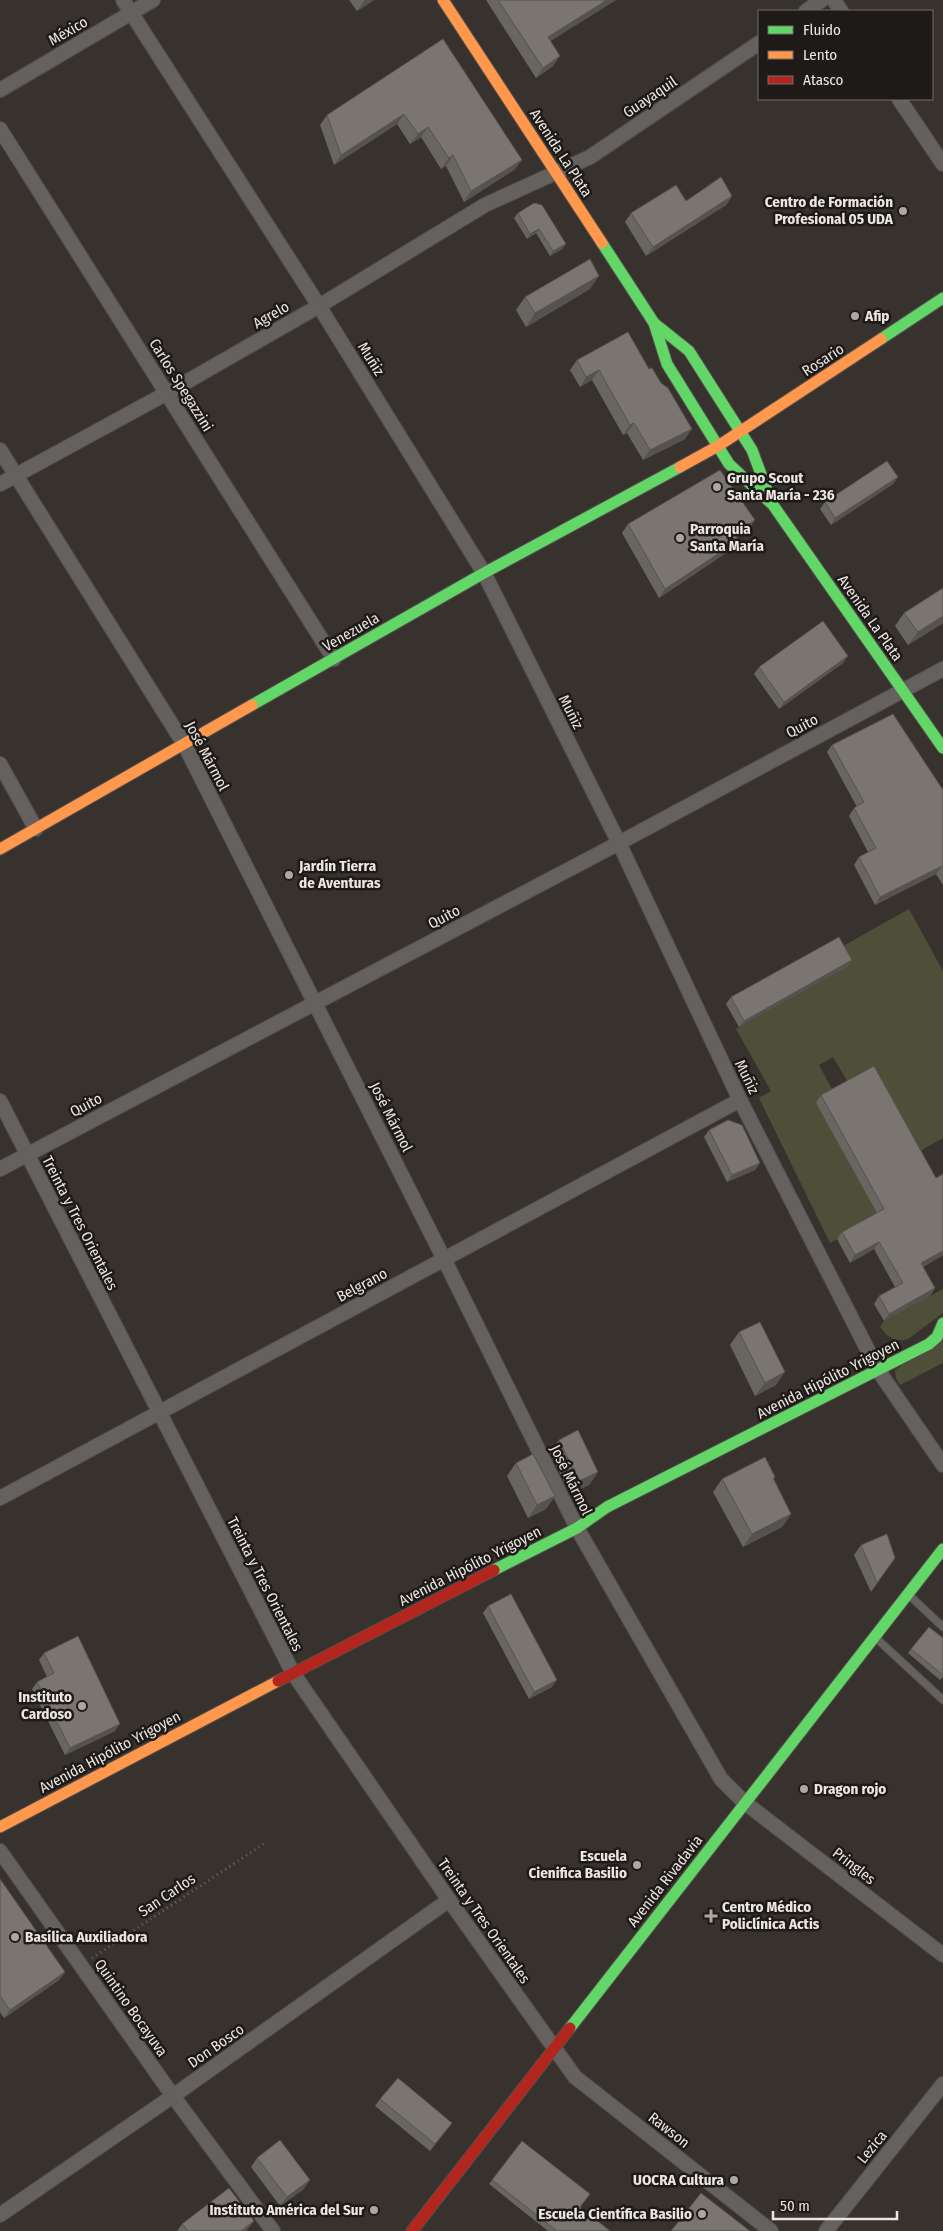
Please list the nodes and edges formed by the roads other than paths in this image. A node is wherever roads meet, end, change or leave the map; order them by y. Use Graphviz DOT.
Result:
graph roads {
  1 [pos="123,0"];
  2 [pos="153,0"];
  3 [pos="443,0"];
  4 [pos="822,0"];
  5 [pos="807,10"];
  6 [pos="131,13"];
  7 [pos="758,43"];
  8 [pos="0,90"];
  9 [pos="900,100"];
  10 [pos="0,129"];
  11 [pos="943,164"];
  12 [pos="556,173"];
  13 [pos="943,298"];
  14 [pos="319,306"];
  15 [pos="654,324"];
  16 [pos="167,393"];
  17 [pos="740,433"];
  18 [pos="718,446"];
  19 [pos="0,450"];
  20 [pos="15,475"];
  21 [pos="0,484"];
  22 [pos="773,505"];
  23 [pos="484,573"];
  24 [pos="334,659"];
  25 [pos="943,669"];
  26 [pos="902,690"];
  27 [pos="184,744"];
  28 [pos="943,748"];
  29 [pos="0,764"];
  30 [pos="36,829"];
  31 [pos="619,843"];
  32 [pos="0,849"];
  33 [pos="316,1003"];
  34 [pos="740,1100"];
  35 [pos="0,1101"];
  36 [pos="26,1154"];
  37 [pos="0,1169"];
  38 [pos="444,1259"];
  39 [pos="943,1323"];
  40 [pos="878,1370"];
  41 [pos="158,1413"];
  42 [pos="943,1465"];
  43 [pos="0,1498"];
  44 [pos="577,1528"];
  45 [pos="943,1549"];
  46 [pos="909,1594"];
  47 [pos="943,1627"];
  48 [pos="874,1636"];
  49 [pos="293,1673"];
  50 [pos="943,1700"];
  51 [pos="744,1802"];
  52 [pos="0,1827"];
  53 [pos="0,1851"];
  54 [pos="449,1900"];
  55 [pos="943,1956"];
  56 [pos="555,2049"];
  57 [pos="943,2084"];
  58 [pos="174,2096"];
  59 [pos="0,2215"];
  60 [pos="273,2231"];
  61 [pos="412,2231"];
  62 [pos="771,2231"];
  63 [pos="826,2231"];
  1 -- 6 [label="street, Muñiz"];
  2 -- 6 [label="street, México"];
  3 -- 12 [label="main road, Avenida La Plata"];
  4 -- 5 [label="street"];
  6 -- 8 [label="street, México"];
  6 -- 14 [label="street, Muñiz"];
  7 -- 12 [label="street, Guayaquil"];
  9 -- 11 [label="street"];
  10 -- 16 [label="street, Carlos Spegazzini"];
  12 -- 14 [label="street, Agrelo"];
  12 -- 15 [label="main road, Avenida La Plata"];
  13 -- 17 [label="main road, Rosario"];
  14 -- 16 [label="street, Agrelo"];
  14 -- 23 [label="street, Muñiz"];
  15 -- 17 [label="main road, Avenida La Plata"];
  15 -- 18 [label="main road, Avenida La Plata"];
  16 -- 20 [label="street, Agrelo"];
  16 -- 24 [label="street, Carlos Spegazzini"];
  17 -- 18 [label="main road, Rosario"];
  17 -- 22 [label="main road, Avenida La Plata"];
  18 -- 22 [label="main road, Avenida La Plata"];
  18 -- 23 [label="main road, Venezuela"];
  19 -- 20 [label="street, José Mármol"];
  20 -- 21 [label="street, Agrelo"];
  20 -- 27 [label="street, José Mármol"];
  22 -- 26 [label="main road, Avenida La Plata"];
  23 -- 24 [label="main road, Venezuela"];
  23 -- 31 [label="street, Muñiz"];
  24 -- 27 [label="main road, Venezuela"];
  25 -- 26 [label="street, Quito"];
  26 -- 28 [label="main road, Avenida La Plata"];
  26 -- 31 [label="street, Quito"];
  27 -- 30 [label="main road, Venezuela"];
  27 -- 33 [label="street, José Mármol"];
  29 -- 30 [label="street"];
  30 -- 32 [label="main road, Venezuela"];
  31 -- 33 [label="street, Quito"];
  31 -- 34 [label="street, Muñiz"];
  33 -- 36 [label="street, Quito"];
  33 -- 38 [label="street, José Mármol"];
  34 -- 38 [label="street, Belgrano"];
  34 -- 40 [label="street, Muñiz"];
  35 -- 36 [label="street, Treinta y Tres Orientales"];
  36 -- 37 [label="street, Quito"];
  36 -- 41 [label="street, Treinta y Tres Orientales"];
  38 -- 41 [label="street, Belgrano"];
  38 -- 44 [label="street, José Mármol"];
  39 -- 40 [label="main road, Avenida Hipólito Yrigoyen"];
  40 -- 42 [label="street, Muñiz"];
  40 -- 44 [label="main road, Avenida Hipólito Yrigoyen"];
  41 -- 43 [label="street, Belgrano"];
  41 -- 49 [label="street, Treinta y Tres Orientales"];
  44 -- 49 [label="main road, Avenida Hipólito Yrigoyen"];
  44 -- 51 [label="street, José Mármol"];
  45 -- 46 [label="main road, Avenida Rivadavia"];
  46 -- 47 [label="lane"];
  46 -- 48 [label="main road, Avenida Rivadavia"];
  48 -- 50 [label="lane"];
  48 -- 51 [label="main road, Avenida Rivadavia"];
  49 -- 52 [label="main road, Avenida Hipólito Yrigoyen"];
  49 -- 54 [label="street, Treinta y Tres Orientales"];
  51 -- 55 [label="street, Pringles"];
  51 -- 56 [label="main road, Avenida Rivadavia"];
  53 -- 58 [label="street, Quintino Bocayuva"];
  54 -- 56 [label="street, Treinta y Tres Orientales"];
  54 -- 58 [label="street, Don Bosco"];
  56 -- 61 [label="main road, Avenida Rivadavia"];
  56 -- 62 [label="street, Rawson"];
  57 -- 63 [label="street, Lezica"];
  58 -- 59 [label="street, Don Bosco"];
  58 -- 60 [label="street, Quintino Bocayuva"];
}
